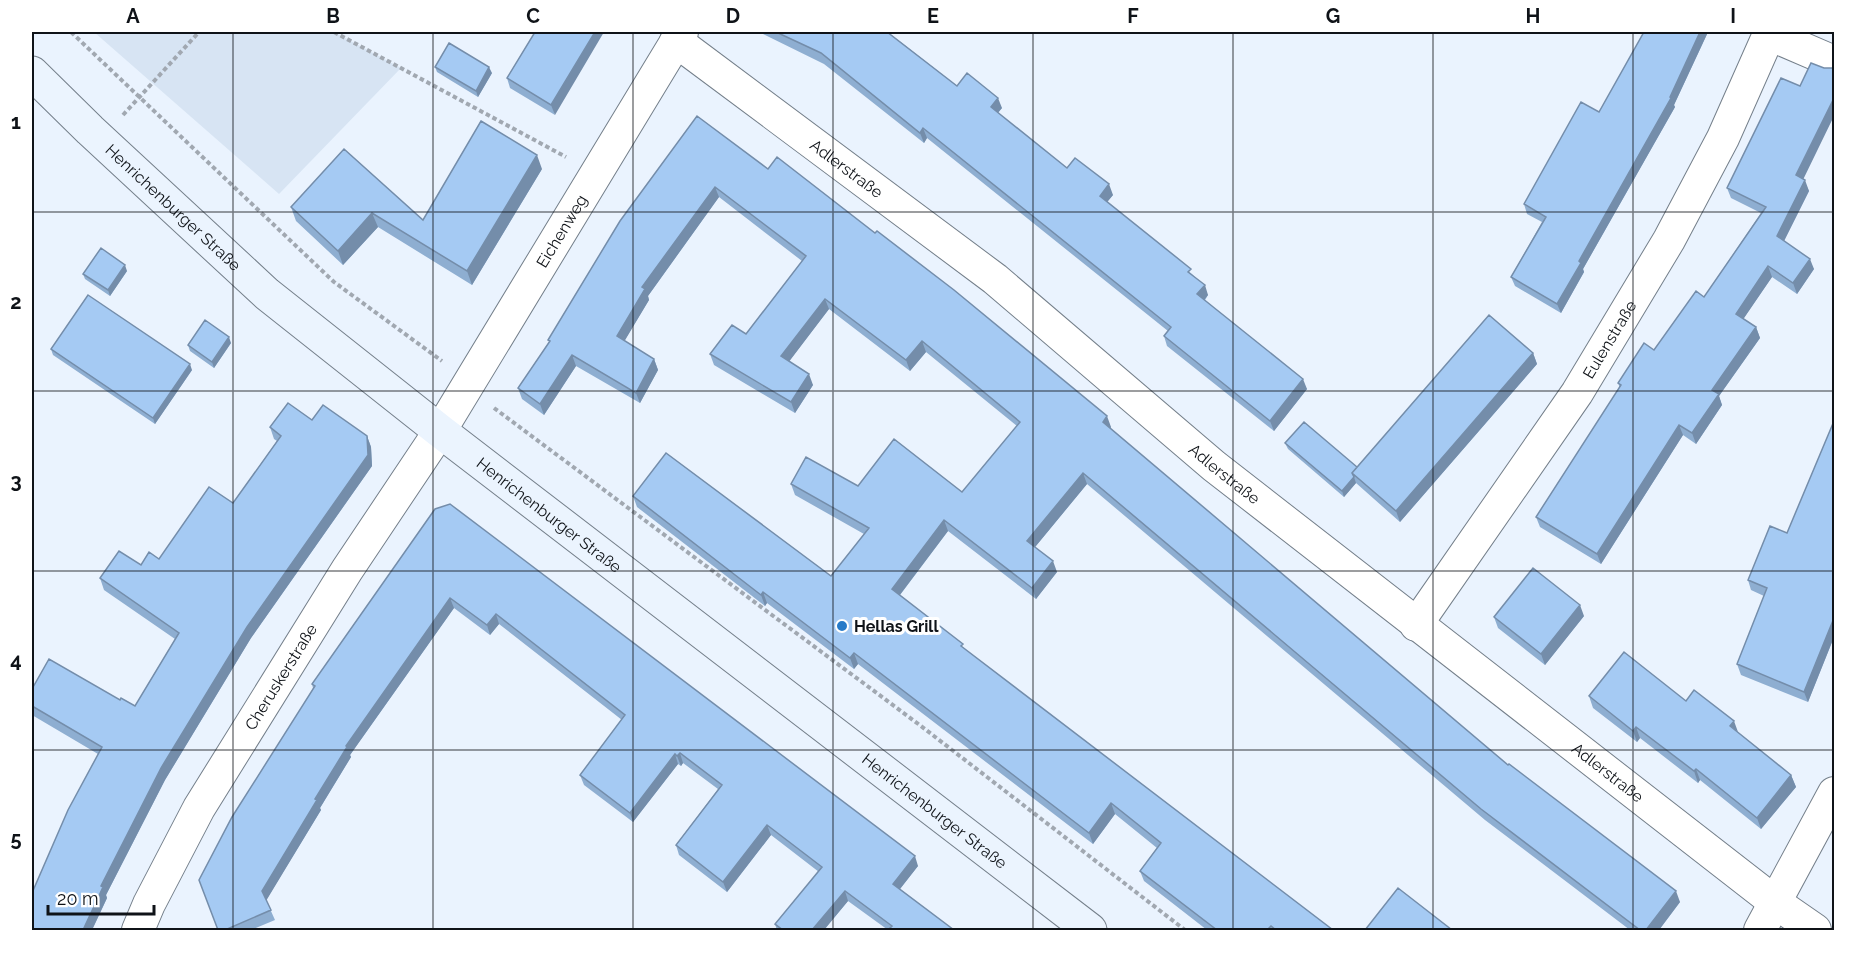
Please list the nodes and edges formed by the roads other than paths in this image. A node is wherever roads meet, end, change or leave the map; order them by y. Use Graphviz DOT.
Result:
graph roads {
  1 [pos="1770,33"];
  2 [pos="679,36"];
  3 [pos="1834,62"];
  4 [pos="32,73"];
  5 [pos="440,431"];
  6 [pos="1416,625"];
  7 [pos="1834,793"];
  8 [pos="1776,903"];
  9 [pos="150,922"];
  10 [pos="1089,930"];
  11 [pos="1760,930"];
  12 [pos="1815,930"];
  1 -- 3 [label="street, Eulenstraße"];
  1 -- 6 [label="street, Eulenstraße"];
  2 -- 5 [label="street, Eichenweg"];
  2 -- 6 [label="street, Adlerstraße"];
  4 -- 5 [label="main road, Henrichenburger Straße"];
  5 -- 9 [label="street, Cheruskerstraße"];
  5 -- 10 [label="main road, Henrichenburger Straße"];
  6 -- 8 [label="street, Adlerstraße"];
  7 -- 8 [label="street"];
  8 -- 11 [label="street"];
  8 -- 12 [label="street, Adlerstraße"];
}
